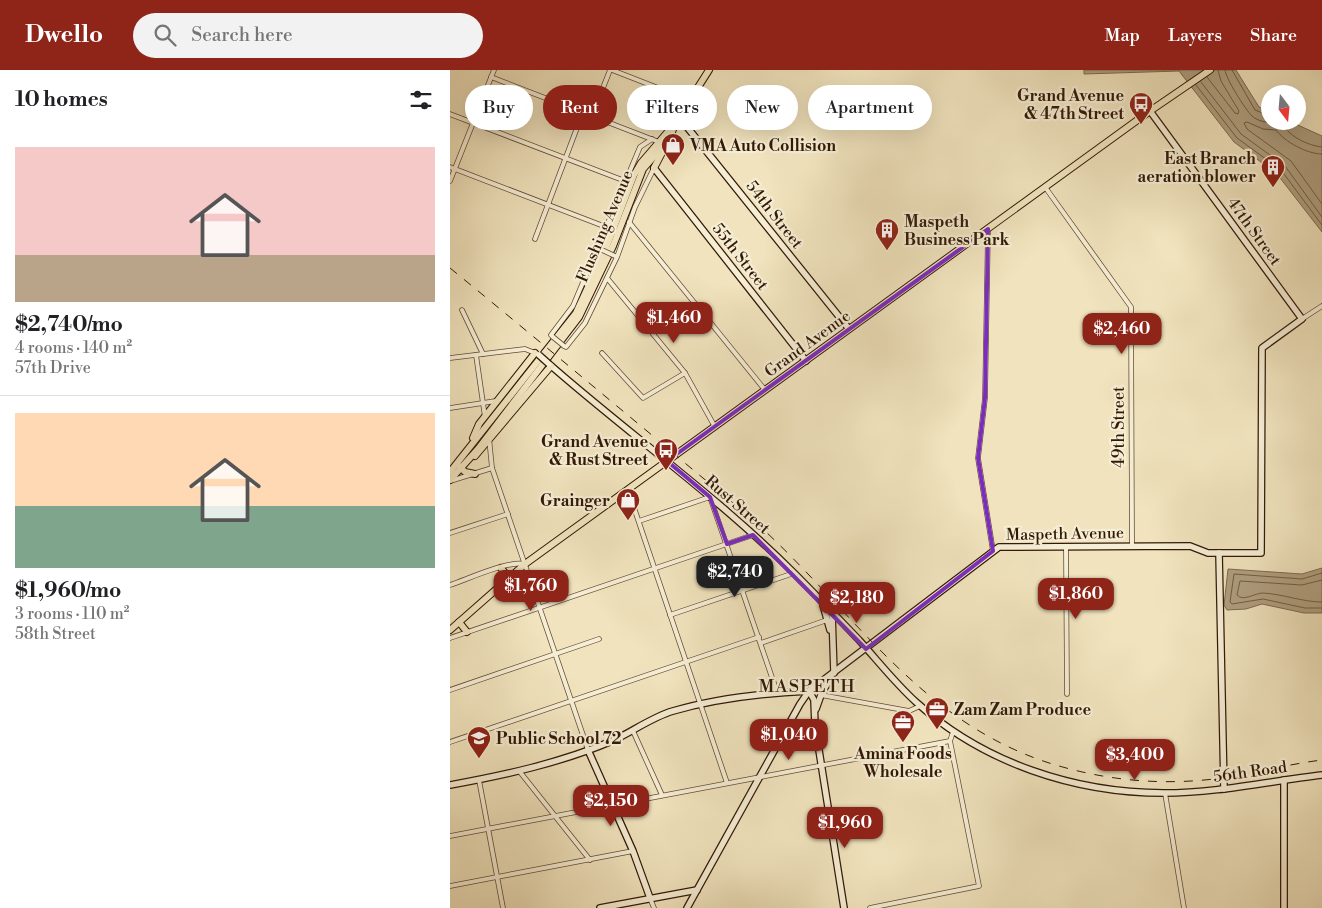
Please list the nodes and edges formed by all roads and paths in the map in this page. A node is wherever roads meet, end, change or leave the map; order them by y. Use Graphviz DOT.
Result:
graph roads {
  1 [pos="494,70"];
  2 [pos="611,70"];
  3 [pos="709,70"];
  4 [pos="1210,70"];
  5 [pos="491,77"];
  6 [pos="488,85"];
  7 [pos="605,85"];
  8 [pos="650,85"];
  9 [pos="699,85"];
  10 [pos="543,97"];
  11 [pos="1150,111"];
  12 [pos="450,114"];
  13 [pos="465,120"];
  14 [pos="617,126"];
  15 [pos="470,130"];
  16 [pos="491,130"];
  17 [pos="576,130"];
  18 [pos="669,130"];
  19 [pos="673,130"];
  20 [pos="685,130"];
  21 [pos="652,139"];
  22 [pos="669,139"];
  23 [pos="659,142"];
  24 [pos="565,158"];
  25 [pos="450,167"];
  26 [pos="654,168"];
  27 [pos="455,169"];
  28 [pos="450,181"];
  29 [pos="625,181"];
  30 [pos="1045,187"];
  31 [pos="547,204"];
  32 [pos="629,222"];
  33 [pos="606,227"];
  34 [pos="988,229"];
  35 [pos="535,239"];
  36 [pos="601,249"];
  37 [pos="616,256"];
  38 [pos="607,278"];
  39 [pos="1322,306"];
  40 [pos="462,310"];
  41 [pos="1302,319"];
  42 [pos="849,329"];
  43 [pos="602,353"];
  44 [pos="482,354"];
  45 [pos="537,354"];
  46 [pos="476,355"];
  47 [pos="450,358"];
  48 [pos="806,360"];
  49 [pos="550,365"];
  50 [pos="685,373"];
  51 [pos="766,390"];
  52 [pos="498,401"];
  53 [pos="483,403"];
  54 [pos="450,408"];
  55 [pos="485,417"];
  56 [pos="715,427"];
  57 [pos="489,434"];
  58 [pos="490,442"];
  59 [pos="468,448"];
  60 [pos="470,459"];
  61 [pos="667,461"];
  62 [pos="459,465"];
  63 [pos="492,468"];
  64 [pos="450,472"];
  65 [pos="474,474"];
  66 [pos="450,481"];
  67 [pos="628,490"];
  68 [pos="710,497"];
  69 [pos="508,514"];
  70 [pos="638,521"];
  71 [pos="450,533"];
  72 [pos="753,535"];
  73 [pos="727,544"];
  74 [pos="1066,545"];
  75 [pos="1132,545"];
  76 [pos="993,552"];
  77 [pos="1219,553"];
  78 [pos="525,564"];
  79 [pos="501,568"];
  80 [pos="654,568"];
  81 [pos="794,573"];
  82 [pos="509,578"];
  83 [pos="450,586"];
  84 [pos="743,591"];
  85 [pos="823,604"];
  86 [pos="539,608"];
  87 [pos="832,614"];
  88 [pos="670,615"];
  89 [pos="827,620"];
  90 [pos="459,622"];
  91 [pos="450,630"];
  92 [pos="467,632"];
  93 [pos="759,637"];
  94 [pos="450,638"];
  95 [pos="599,639"];
  96 [pos="832,639"];
  97 [pos="760,642"];
  98 [pos="866,650"];
  99 [pos="555,654"];
  100 [pos="686,662"];
  101 [pos="834,673"];
  102 [pos="450,690"];
  103 [pos="809,691"];
  104 [pos="777,692"];
  105 [pos="1068,694"];
  106 [pos="820,695"];
  107 [pos="571,702"];
  108 [pos="700,704"];
  109 [pos="920,706"];
  110 [pos="814,713"];
  111 [pos="633,731"];
  112 [pos="953,732"];
  113 [pos="950,741"];
  114 [pos="450,742"];
  115 [pos="588,750"];
  116 [pos="822,764"];
  117 [pos="520,772"];
  118 [pos="1322,775"];
  119 [pos="759,777"];
  120 [pos="479,780"];
  121 [pos="1284,780"];
  122 [pos="727,783"];
  123 [pos="450,785"];
  124 [pos="1224,788"];
  125 [pos="1165,793"];
  126 [pos="662,795"];
  127 [pos="612,805"];
  128 [pos="555,816"];
  129 [pos="488,829"];
  130 [pos="450,836"];
  131 [pos="633,851"];
  132 [pos="590,860"];
  133 [pos="497,877"];
  134 [pos="450,886"];
  135 [pos="697,890"];
  136 [pos="650,898"];
  137 [pos="503,908"];
  138 [pos="600,908"];
  139 [pos="654,908"];
  140 [pos="687,908"];
  141 [pos="844,908"];
  142 [pos="870,908"];
  143 [pos="1184,908"];
  144 [pos="1284,908"];
  1 -- 5 [label="street"];
  2 -- 7 [label="street"];
  2 -- 8 [label="street"];
  3 -- 9 [label="main road, Flushing Avenue"];
  4 -- 11 [label="main road, Grand Avenue"];
  5 -- 6 [label="street"];
  5 -- 10 [label="street"];
  11 -- 30 [label="main road, Grand Avenue"];
  11 -- 41 [label="main road, 47th Street"];
  12 -- 13 [label="street"];
  14 -- 21 [label="street"];
  15 -- 27 [label="street"];
  16 -- 24 [label="street"];
  17 -- 24 [label="street"];
  18 -- 23 [label="main road, Flushing Avenue"];
  19 -- 22 [label="main road, Flushing Avenue"];
  20 -- 42 [label="main road, 54th Street"];
  21 -- 23 [label="street"];
  21 -- 29 [label="street, Flushing Avenue"];
  22 -- 26 [label="main road"];
  22 -- 57 [label="main road, Flushing Avenue"];
  23 -- 59 [label="main road, Flushing Avenue"];
  24 -- 29 [label="street"];
  24 -- 31 [label="street"];
  25 -- 27 [label="street"];
  26 -- 32 [label="street, Flushing Avenue"];
  26 -- 48 [label="main road, 55th Street"];
  27 -- 28 [label="street"];
  27 -- 31 [label="street"];
  29 -- 33 [label="street, Flushing Avenue"];
  30 -- 34 [label="main road, Grand Avenue"];
  30 -- 75 [label="street, 49th Street"];
  31 -- 33 [label="street"];
  31 -- 35 [label="street"];
  32 -- 37 [label="street, Flushing Avenue"];
  32 -- 51 [label="street"];
  33 -- 36 [label="street, Flushing Avenue"];
  34 -- 42 [label="main road, Grand Avenue"];
  34 -- 76 [label="street"];
  36 -- 37 [label="street, bridge"];
  36 -- 38 [label="street, Flushing Avenue, bridge"];
  37 -- 38 [label="street, Flushing Avenue"];
  38 -- 50 [label="street"];
  39 -- 41 [label="street"];
  40 -- 44 [label="street"];
  41 -- 77 [label="main road, Maspeth Avenue"];
  42 -- 48 [label="main road, Grand Avenue"];
  43 -- 50 [label="street"];
  44 -- 45 [label="street"];
  44 -- 46 [label="street"];
  45 -- 49 [label="main road, Rust Street, bridge"];
  45 -- 52 [label="main road"];
  46 -- 47 [label="street"];
  46 -- 53 [label="street"];
  48 -- 51 [label="main road, Grand Avenue"];
  49 -- 58 [label="main road"];
  49 -- 61 [label="main road, Rust Street"];
  50 -- 56 [label="street"];
  51 -- 56 [label="main road, Grand Avenue"];
  52 -- 53 [label="street"];
  52 -- 55 [label="main road"];
  53 -- 54 [label="street"];
  53 -- 55 [label="street"];
  55 -- 59 [label="main road"];
  56 -- 61 [label="main road, Grand Avenue"];
  57 -- 58 [label="street"];
  57 -- 60 [label="main road, Flushing Avenue"];
  58 -- 60 [label="main road"];
  58 -- 63 [label="street"];
  59 -- 62 [label="main road, Flushing Avenue"];
  60 -- 62 [label="main road, Flushing Avenue"];
  61 -- 67 [label="main road, Grand Avenue"];
  61 -- 68 [label="main road, Rust Street"];
  62 -- 64 [label="main road, Flushing Avenue"];
  62 -- 65 [label="main road"];
  62 -- 66 [label="main road, Flushing Avenue"];
  63 -- 65 [label="street"];
  63 -- 69 [label="street"];
  65 -- 66 [label="street"];
  67 -- 70 [label="street"];
  67 -- 78 [label="main road, Grand Avenue"];
  68 -- 70 [label="street"];
  68 -- 72 [label="main road, Rust Street"];
  68 -- 73 [label="street"];
  69 -- 71 [label="street"];
  69 -- 78 [label="street"];
  70 -- 80 [label="street"];
  72 -- 73 [label="street"];
  72 -- 81 [label="main road, Rust Street"];
  73 -- 80 [label="street"];
  73 -- 84 [label="street"];
  74 -- 75 [label="main road, Maspeth Avenue"];
  74 -- 76 [label="main road, Maspeth Avenue"];
  74 -- 105 [label="street"];
  75 -- 77 [label="main road, Maspeth Avenue"];
  76 -- 98 [label="main road, Maspeth Avenue"];
  77 -- 124 [label="main road"];
  78 -- 79 [label="street"];
  78 -- 82 [label="main road, Grand Avenue"];
  78 -- 86 [label="street"];
  79 -- 82 [label="main road"];
  79 -- 83 [label="street"];
  80 -- 86 [label="street"];
  80 -- 88 [label="street"];
  81 -- 84 [label="street"];
  81 -- 85 [label="main road, Rust Street"];
  82 -- 90 [label="main road, Grand Avenue"];
  84 -- 88 [label="street"];
  84 -- 93 [label="street"];
  85 -- 87 [label="main road, Rust Street"];
  85 -- 89 [label="main road"];
  86 -- 92 [label="street"];
  86 -- 99 [label="street"];
  87 -- 96 [label="main road"];
  87 -- 98 [label="main road, Rust Street"];
  88 -- 100 [label="street"];
  89 -- 96 [label="main road"];
  89 -- 97 [label="street"];
  90 -- 91 [label="main road, Grand Avenue"];
  90 -- 92 [label="main road"];
  92 -- 94 [label="street"];
  93 -- 97 [label="street"];
  93 -- 100 [label="street"];
  95 -- 99 [label="street"];
  96 -- 101 [label="main road"];
  97 -- 104 [label="street"];
  98 -- 101 [label="main road, Maspeth Avenue"];
  98 -- 109 [label="main road, Rust Street"];
  99 -- 102 [label="street"];
  99 -- 107 [label="street"];
  100 -- 107 [label="street"];
  100 -- 108 [label="street"];
  101 -- 103 [label="main road, Maspeth Avenue"];
  101 -- 106 [label="main road"];
  103 -- 104 [label="main road"];
  103 -- 110 [label="main road"];
  103 -- 119 [label="main road"];
  104 -- 108 [label="main road"];
  106 -- 109 [label="street"];
  106 -- 110 [label="main road"];
  107 -- 114 [label="street"];
  107 -- 115 [label="street"];
  108 -- 111 [label="main road"];
  108 -- 122 [label="street"];
  109 -- 112 [label="main road, Rust Street"];
  110 -- 116 [label="main road"];
  111 -- 115 [label="main road"];
  111 -- 126 [label="street"];
  112 -- 113 [label="street"];
  112 -- 125 [label="main road, 56th Road"];
  113 -- 116 [label="street"];
  113 -- 142 [label="street"];
  115 -- 117 [label="main road"];
  115 -- 127 [label="main road"];
  116 -- 119 [label="street"];
  116 -- 141 [label="main road"];
  117 -- 120 [label="main road"];
  117 -- 128 [label="street"];
  118 -- 121 [label="main road, 56th Road"];
  119 -- 122 [label="street"];
  119 -- 135 [label="main road"];
  120 -- 123 [label="main road"];
  120 -- 129 [label="street"];
  121 -- 124 [label="main road, 56th Road"];
  121 -- 144 [label="main road"];
  122 -- 126 [label="street"];
  124 -- 125 [label="main road, 56th Road"];
  125 -- 143 [label="street"];
  126 -- 127 [label="street"];
  127 -- 128 [label="street"];
  127 -- 131 [label="main road"];
  128 -- 129 [label="street"];
  128 -- 132 [label="street"];
  129 -- 130 [label="street"];
  129 -- 133 [label="street"];
  131 -- 132 [label="street"];
  131 -- 136 [label="main road"];
  132 -- 133 [label="street"];
  133 -- 134 [label="street"];
  133 -- 137 [label="street"];
  135 -- 136 [label="main road"];
  135 -- 140 [label="main road"];
  136 -- 138 [label="main road"];
  136 -- 139 [label="street"];
}
